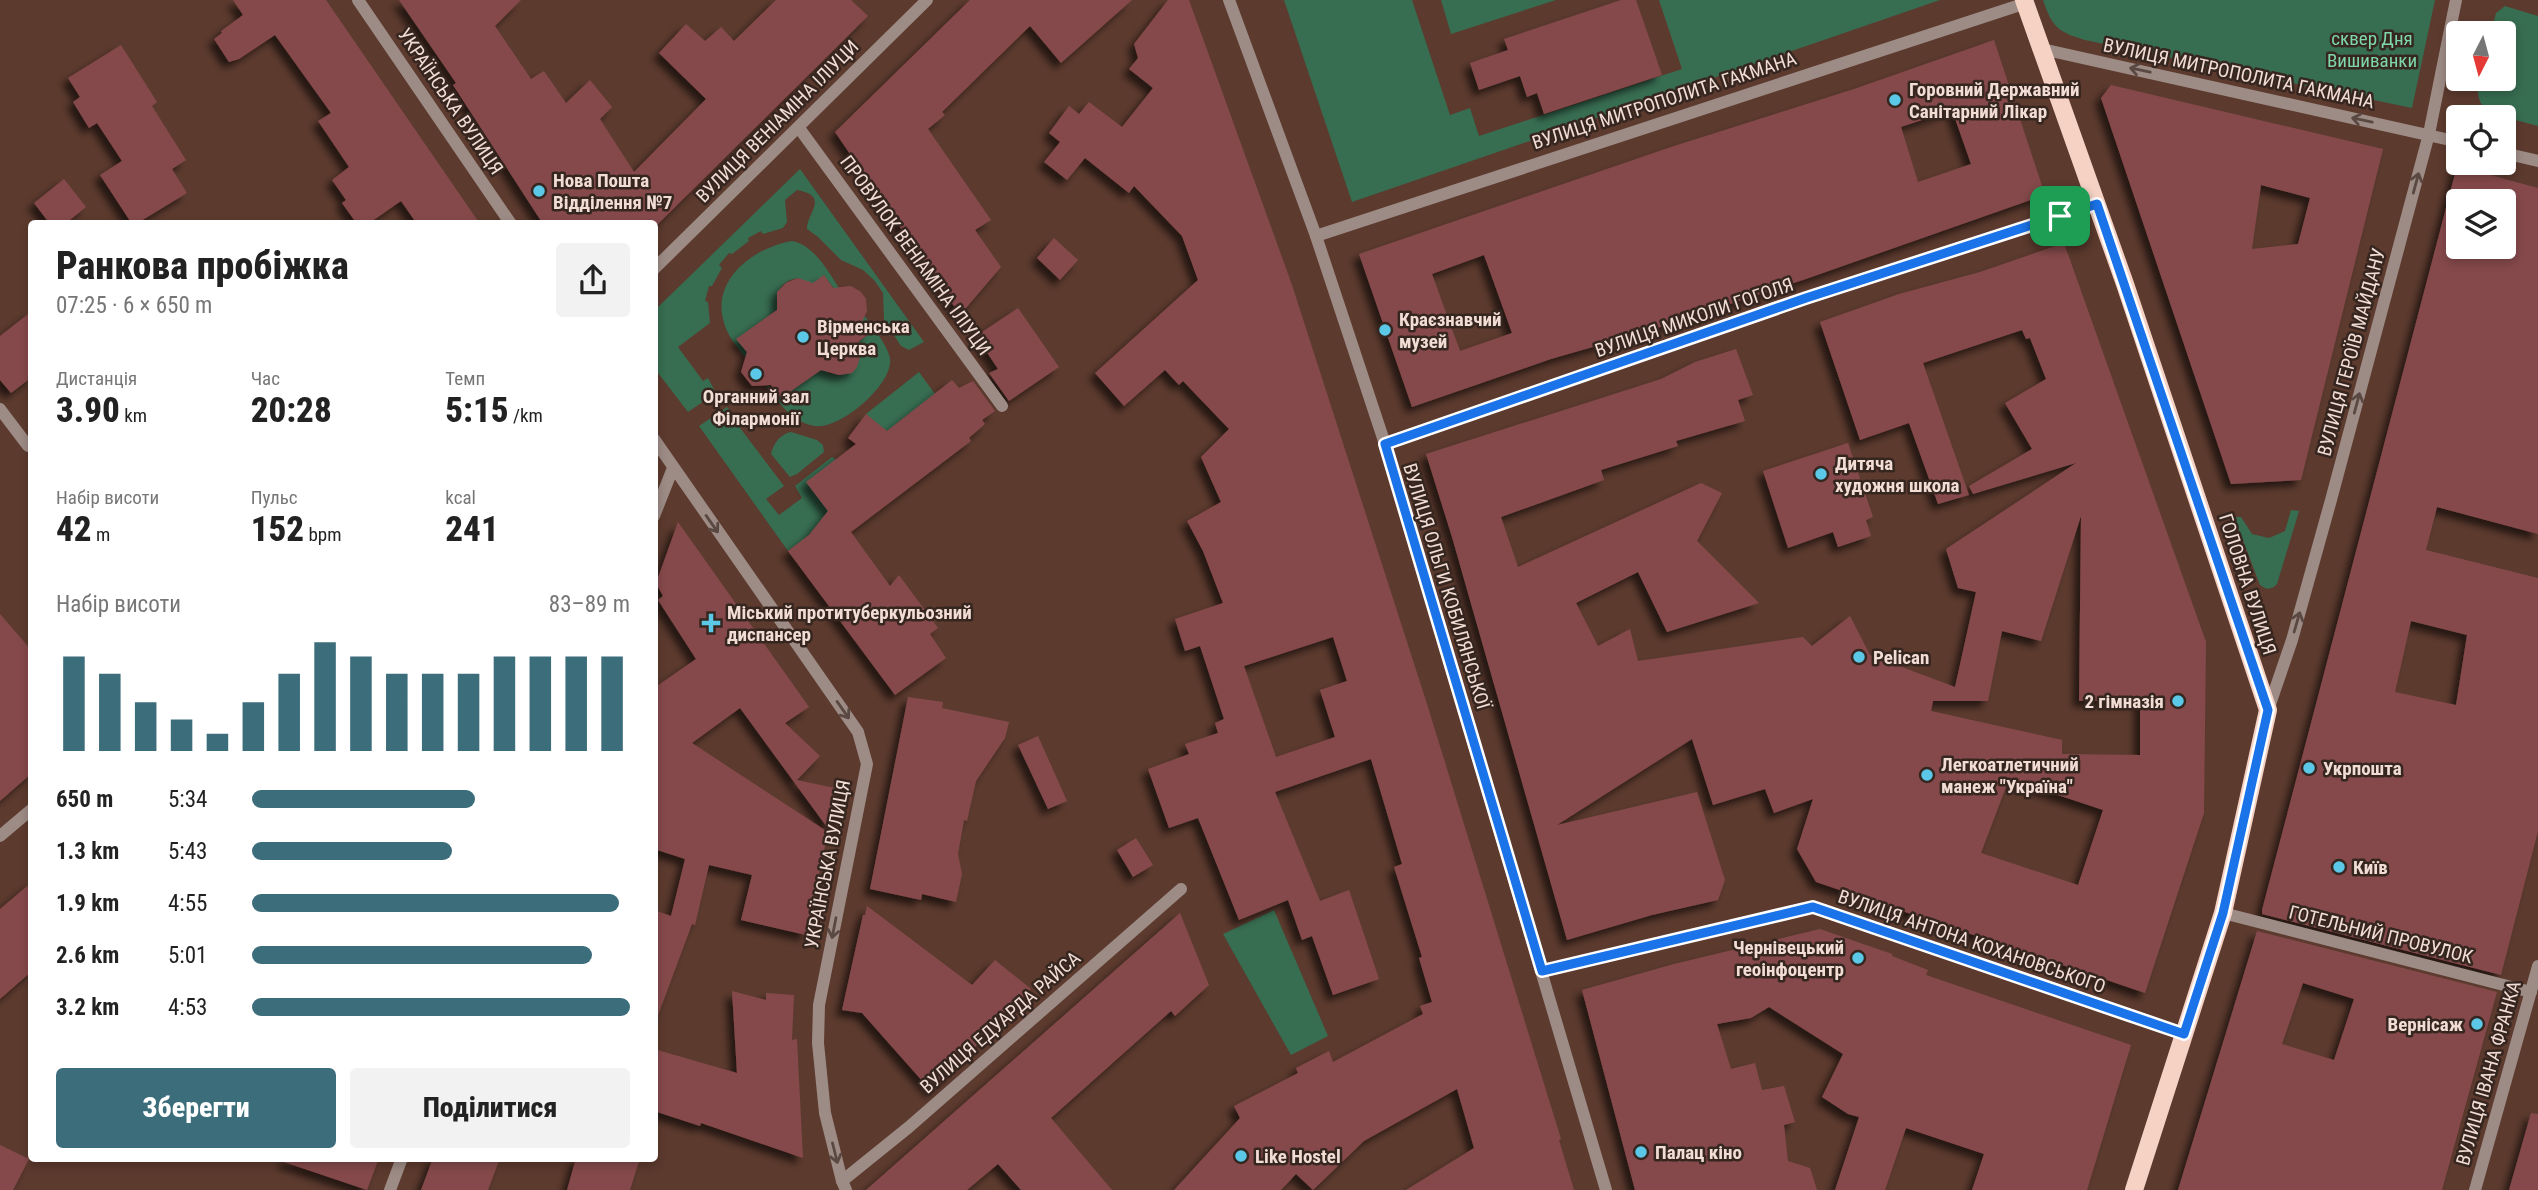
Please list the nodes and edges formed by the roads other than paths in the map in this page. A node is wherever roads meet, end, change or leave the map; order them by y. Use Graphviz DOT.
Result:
graph roads {
  1 [pos="358,0"];
  2 [pos="927,0"];
  3 [pos="1229,0"];
  4 [pos="2456,0"];
  5 [pos="2025,2"];
  6 [pos="2042,49"];
  7 [pos="799,128"];
  8 [pos="2429,134"];
  9 [pos="2446,139"];
  10 [pos="2516,156"];
  11 [pos="2538,161"];
  12 [pos="2097,204"];
  13 [pos="508,220"];
  14 [pos="1316,236"];
  15 [pos="658,265"];
  16 [pos="1002,406"];
  17 [pos="0,409"];
  18 [pos="1385,444"];
  19 [pos="658,445"];
  20 [pos="28,446"];
  21 [pos="673,468"];
  22 [pos="658,506"];
  23 [pos="2268,710"];
  24 [pos="28,812"];
  25 [pos="0,836"];
  26 [pos="1181,890"];
  27 [pos="2223,913"];
  28 [pos="2538,966"];
  29 [pos="1542,971"];
  30 [pos="2530,992"];
  31 [pos="2184,1034"];
  32 [pos="400,1162"];
  33 [pos="844,1186"];
  34 [pos="390,1190"];
  35 [pos="1606,1190"];
  36 [pos="2134,1190"];
  37 [pos="2475,1190"];
  1 -- 13 [label="street, УКРАЇНСЬКА ВУЛИЦЯ"];
  2 -- 7 [label="street, ВУЛИЦЯ ВЕНІАМІНА ІЛІУЦИ"];
  3 -- 14 [label="street, ВУЛИЦЯ ОЛЬГИ КОБИЛЯНСЬКОЇ"];
  4 -- 8 [label="street, ВУЛИЦЯ ГЕРОЇВ МАЙДАНУ"];
  5 -- 6 [label="main road, ГОЛОВНА ВУЛИЦЯ"];
  5 -- 14 [label="street, ВУЛИЦЯ МИТРОПОЛИТА ГАКМАНА"];
  8 -- 6 [label="street, ВУЛИЦЯ МИТРОПОЛИТА ГАКМАНА, one-way"];
  6 -- 12 [label="main road, ГОЛОВНА ВУЛИЦЯ"];
  7 -- 15 [label="street, ВУЛИЦЯ ВЕНІАМІНА ІЛІУЦИ"];
  7 -- 16 [label="street, ПРОВУЛОК ВЕНІАМІНА ІЛІУЦИ"];
  8 -- 9 [label="street, ВУЛИЦЯ МИТРОПОЛИТА ГАКМАНА"];
  23 -- 8 [label="street, ВУЛИЦЯ ГЕРОЇВ МАЙДАНУ, one-way"];
  10 -- 11 [label="street"];
  12 -- 18 [label="street, ВУЛИЦЯ МИКОЛИ ГОГОЛЯ"];
  12 -- 23 [label="main road, ГОЛОВНА ВУЛИЦЯ"];
  14 -- 18 [label="street, ВУЛИЦЯ ОЛЬГИ КОБИЛЯНСЬКОЇ"];
  17 -- 20 [label="street"];
  18 -- 29 [label="street, ВУЛИЦЯ ОЛЬГИ КОБИЛЯНСЬКОЇ"];
  19 -- 21 [label="street, УКРАЇНСЬКА ВУЛИЦЯ"];
  21 -- 22 [label="street"];
  21 -- 33 [label="street, УКРАЇНСЬКА ВУЛИЦЯ, one-way"];
  23 -- 27 [label="main road"];
  24 -- 25 [label="street"];
  26 -- 33 [label="street, ВУЛИЦЯ ЕДУАРДА РАЙСА"];
  27 -- 30 [label="street, ГОТЕЛЬНИЙ ПРОВУЛОК"];
  27 -- 31 [label="main road"];
  28 -- 30 [label="street, ВУЛИЦЯ ІВАНА ФРАНКА"];
  29 -- 31 [label="street, ВУЛИЦЯ АНТОНА КОХАНОВСЬКОГО"];
  29 -- 35 [label="street, ВУЛИЦЯ ОЛЬГИ КОБИЛЯНСЬКОЇ"];
  30 -- 37 [label="street, ВУЛИЦЯ ІВАНА ФРАНКА"];
  31 -- 36 [label="main road"];
  32 -- 34 [label="street"];
}
